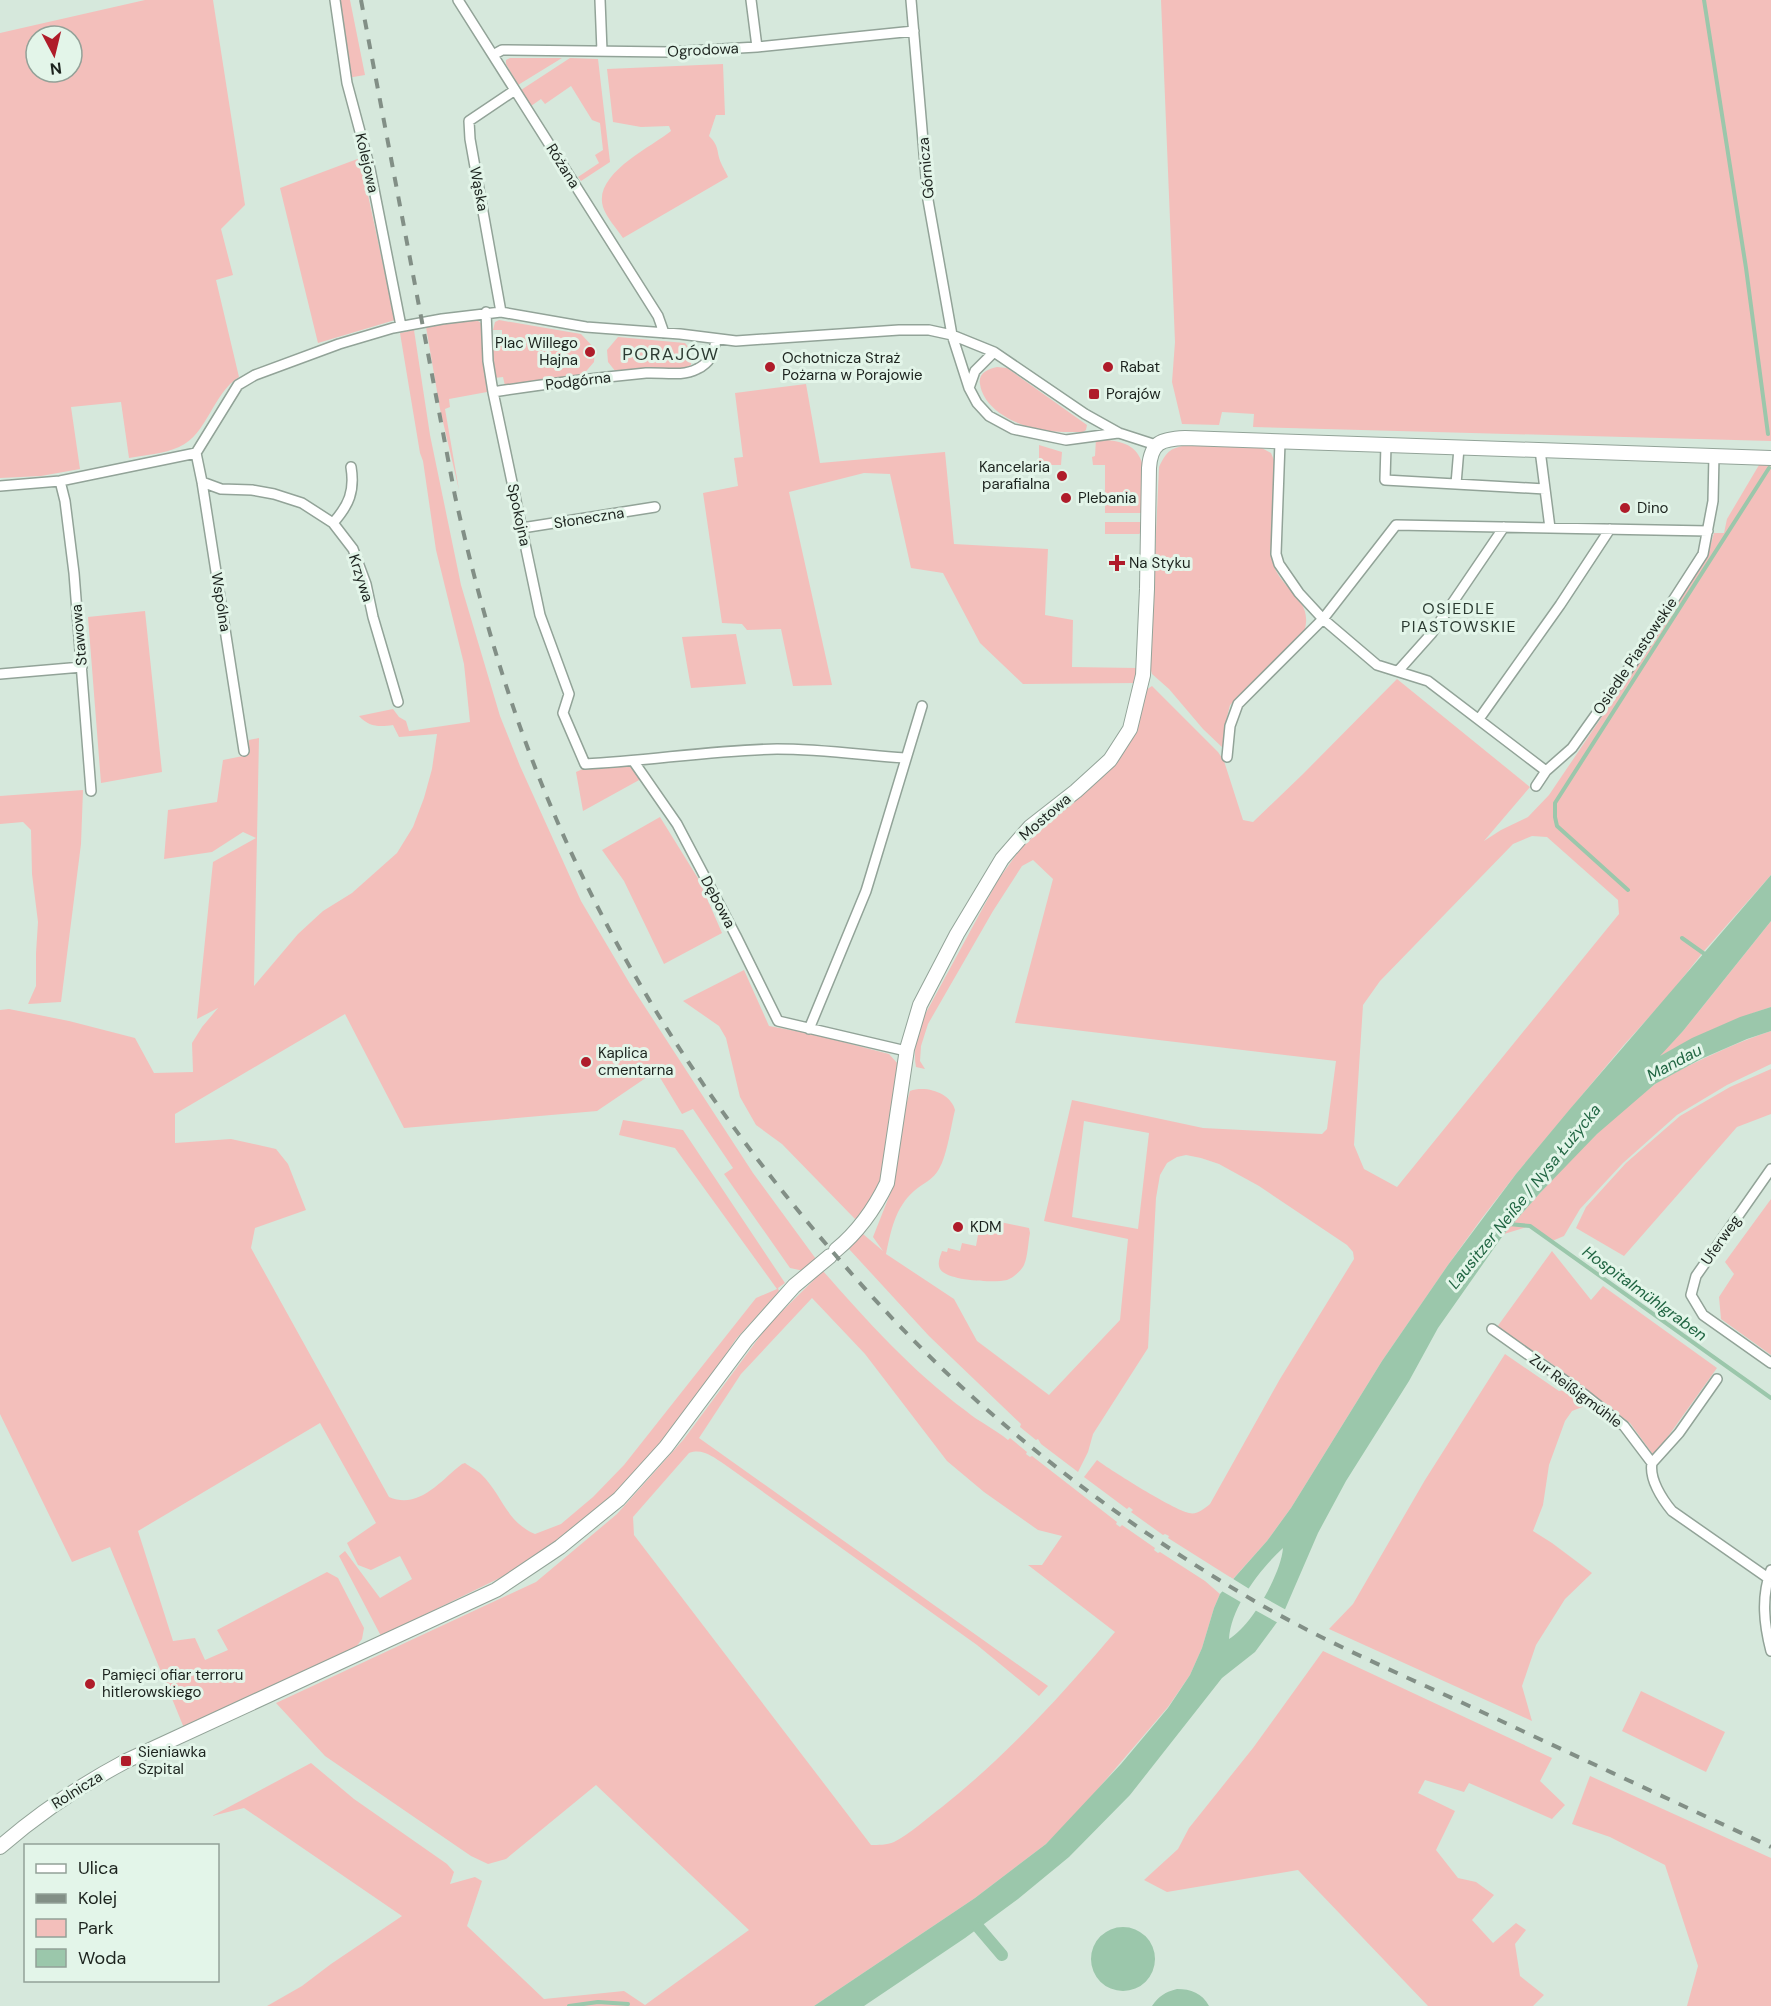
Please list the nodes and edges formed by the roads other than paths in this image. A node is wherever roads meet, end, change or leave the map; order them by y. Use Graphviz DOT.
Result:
graph roads {
  1 [pos="335,0"];
  2 [pos="458,0"];
  3 [pos="600,0"];
  4 [pos="751,0"];
  5 [pos="911,0"];
  6 [pos="914,31"];
  7 [pos="757,47"];
  8 [pos="602,51"];
  9 [pos="493,55"];
  10 [pos="515,90"];
  11 [pos="486,312"];
  12 [pos="501,312"];
  13 [pos="401,326"];
  14 [pos="664,333"];
  15 [pos="952,335"];
  16 [pos="716,340"];
  17 [pos="994,352"];
  18 [pos="969,388"];
  19 [pos="493,393"];
  20 [pos="1119,433"];
  21 [pos="1280,442"];
  22 [pos="1156,445"];
  23 [pos="1386,445"];
  24 [pos="1459,448"];
  25 [pos="1540,450"];
  26 [pos="196,453"];
  27 [pos="1714,455"];
  28 [pos="1771,458"];
  29 [pos="351,467"];
  30 [pos="60,481"];
  31 [pos="202,482"];
  32 [pos="1456,484"];
  33 [pos="0,486"];
  34 [pos="1545,489"];
  35 [pos="655,507"];
  36 [pos="333,523"];
  37 [pos="1504,527"];
  38 [pos="522,528"];
  39 [pos="1550,528"];
  40 [pos="1610,529"];
  41 [pos="1708,531"];
  42 [pos="1323,618"];
  43 [pos="82,667"];
  44 [pos="1399,670"];
  45 [pos="0,674"];
  46 [pos="398,702"];
  47 [pos="922,706"];
  48 [pos="1479,718"];
  49 [pos="244,751"];
  50 [pos="1227,757"];
  51 [pos="905,758"];
  52 [pos="634,762"];
  53 [pos="1546,771"];
  54 [pos="1536,786"];
  55 [pos="91,791"];
  56 [pos="808,1029"];
  57 [pos="906,1051"];
  58 [pos="1771,1169"];
  59 [pos="837,1250"];
  60 [pos="1492,1329"];
  61 [pos="1771,1363"];
  62 [pos="1717,1379"];
  63 [pos="1652,1463"];
  64 [pos="1769,1574"];
  65 [pos="1771,1651"];
  66 [pos="0,1847"];
  1 -- 13 [label="street, Kolejowa"];
  2 -- 9 [label="street, Różana"];
  3 -- 8 [label="street"];
  4 -- 7 [label="street"];
  5 -- 6 [label="street, Górnicza"];
  6 -- 7 [label="street, Ogrodowa"];
  6 -- 15 [label="street, Górnicza"];
  7 -- 8 [label="street, Ogrodowa"];
  8 -- 9 [label="street, Ogrodowa"];
  9 -- 10 [label="street, Różana"];
  10 -- 12 [label="street, Wąska"];
  10 -- 14 [label="street, Różana"];
  11 -- 12 [label="street"];
  11 -- 13 [label="street"];
  11 -- 19 [label="street, Spokojna"];
  12 -- 14 [label="street"];
  13 -- 26 [label="street"];
  14 -- 16 [label="street"];
  15 -- 16 [label="street"];
  15 -- 17 [label="street"];
  15 -- 18 [label="street, Górnicza"];
  16 -- 19 [label="street, Podgórna"];
  17 -- 18 [label="street"];
  17 -- 20 [label="street"];
  18 -- 20 [label="street, Górnicza"];
  19 -- 38 [label="street, Spokojna"];
  20 -- 22 [label="street"];
  21 -- 22 [label="street"];
  21 -- 23 [label="street"];
  21 -- 42 [label="street"];
  22 -- 57 [label="street, Mostowa"];
  23 -- 24 [label="street"];
  23 -- 32 [label="street"];
  24 -- 25 [label="street"];
  24 -- 32 [label="street"];
  25 -- 27 [label="street"];
  25 -- 34 [label="street"];
  26 -- 30 [label="street"];
  26 -- 31 [label="street, Wspólna"];
  27 -- 28 [label="street"];
  27 -- 41 [label="street, Osiedle Piastowskie"];
  29 -- 36 [label="street"];
  30 -- 33 [label="street"];
  30 -- 43 [label="street, Stawowa"];
  31 -- 36 [label="street, Krzywa"];
  31 -- 49 [label="street, Wspólna"];
  32 -- 34 [label="street"];
  34 -- 39 [label="street"];
  35 -- 38 [label="street, Słoneczna"];
  36 -- 46 [label="street, Krzywa"];
  37 -- 39 [label="street"];
  37 -- 42 [label="street"];
  37 -- 44 [label="street"];
  38 -- 52 [label="street, Spokojna"];
  39 -- 40 [label="street"];
  40 -- 41 [label="street"];
  40 -- 48 [label="street"];
  41 -- 53 [label="street, Osiedle Piastowskie"];
  42 -- 44 [label="street"];
  42 -- 50 [label="street"];
  43 -- 45 [label="street"];
  43 -- 55 [label="street, Stawowa"];
  44 -- 48 [label="street"];
  47 -- 51 [label="street"];
  48 -- 53 [label="street"];
  51 -- 52 [label="street"];
  51 -- 56 [label="street"];
  52 -- 56 [label="street, Dębowa"];
  53 -- 54 [label="street, Osiedle Piastowskie"];
  56 -- 57 [label="street, Dębowa"];
  57 -- 59 [label="street, Mostowa"];
  58 -- 61 [label="street, Uferweg"];
  59 -- 66 [label="street, Rolnicza"];
  60 -- 63 [label="street, Zur Reißigmühle"];
  62 -- 63 [label="street"];
  63 -- 64 [label="street, Zur Reißigmühle"];
  64 -- 65 [label="street"];
}
